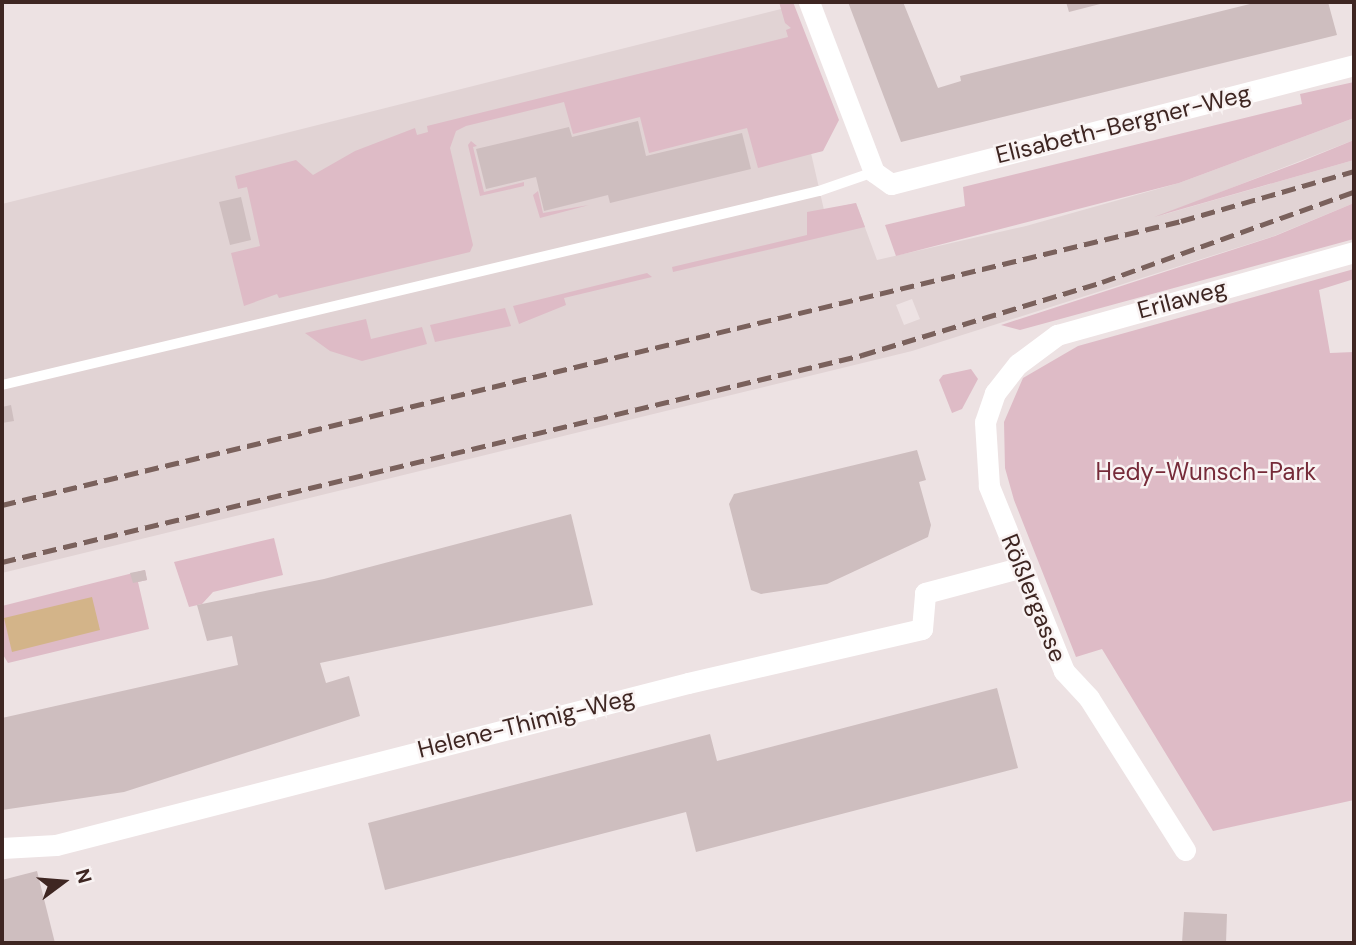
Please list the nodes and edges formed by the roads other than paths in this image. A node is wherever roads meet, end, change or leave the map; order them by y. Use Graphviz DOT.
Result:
graph roads {
  1 [pos="809,2"];
  2 [pos="1354,65"];
  3 [pos="883,178"];
  4 [pos="1354,252"];
  5 [pos="1018,364"];
  6 [pos="2,384"];
  7 [pos="1019,568"];
  8 [pos="2,848"];
  9 [pos="1185,850"];
  1 -- 3 [label="street"];
  2 -- 3 [label="street, Elisabeth-Bergner-Weg"];
  3 -- 6 [label="lane"];
  4 -- 5 [label="street, Erilaweg"];
  5 -- 7 [label="street, Rößlergasse"];
  7 -- 8 [label="street, Helene-Thimig-Weg"];
  7 -- 9 [label="street, Rößlergasse"];
}
